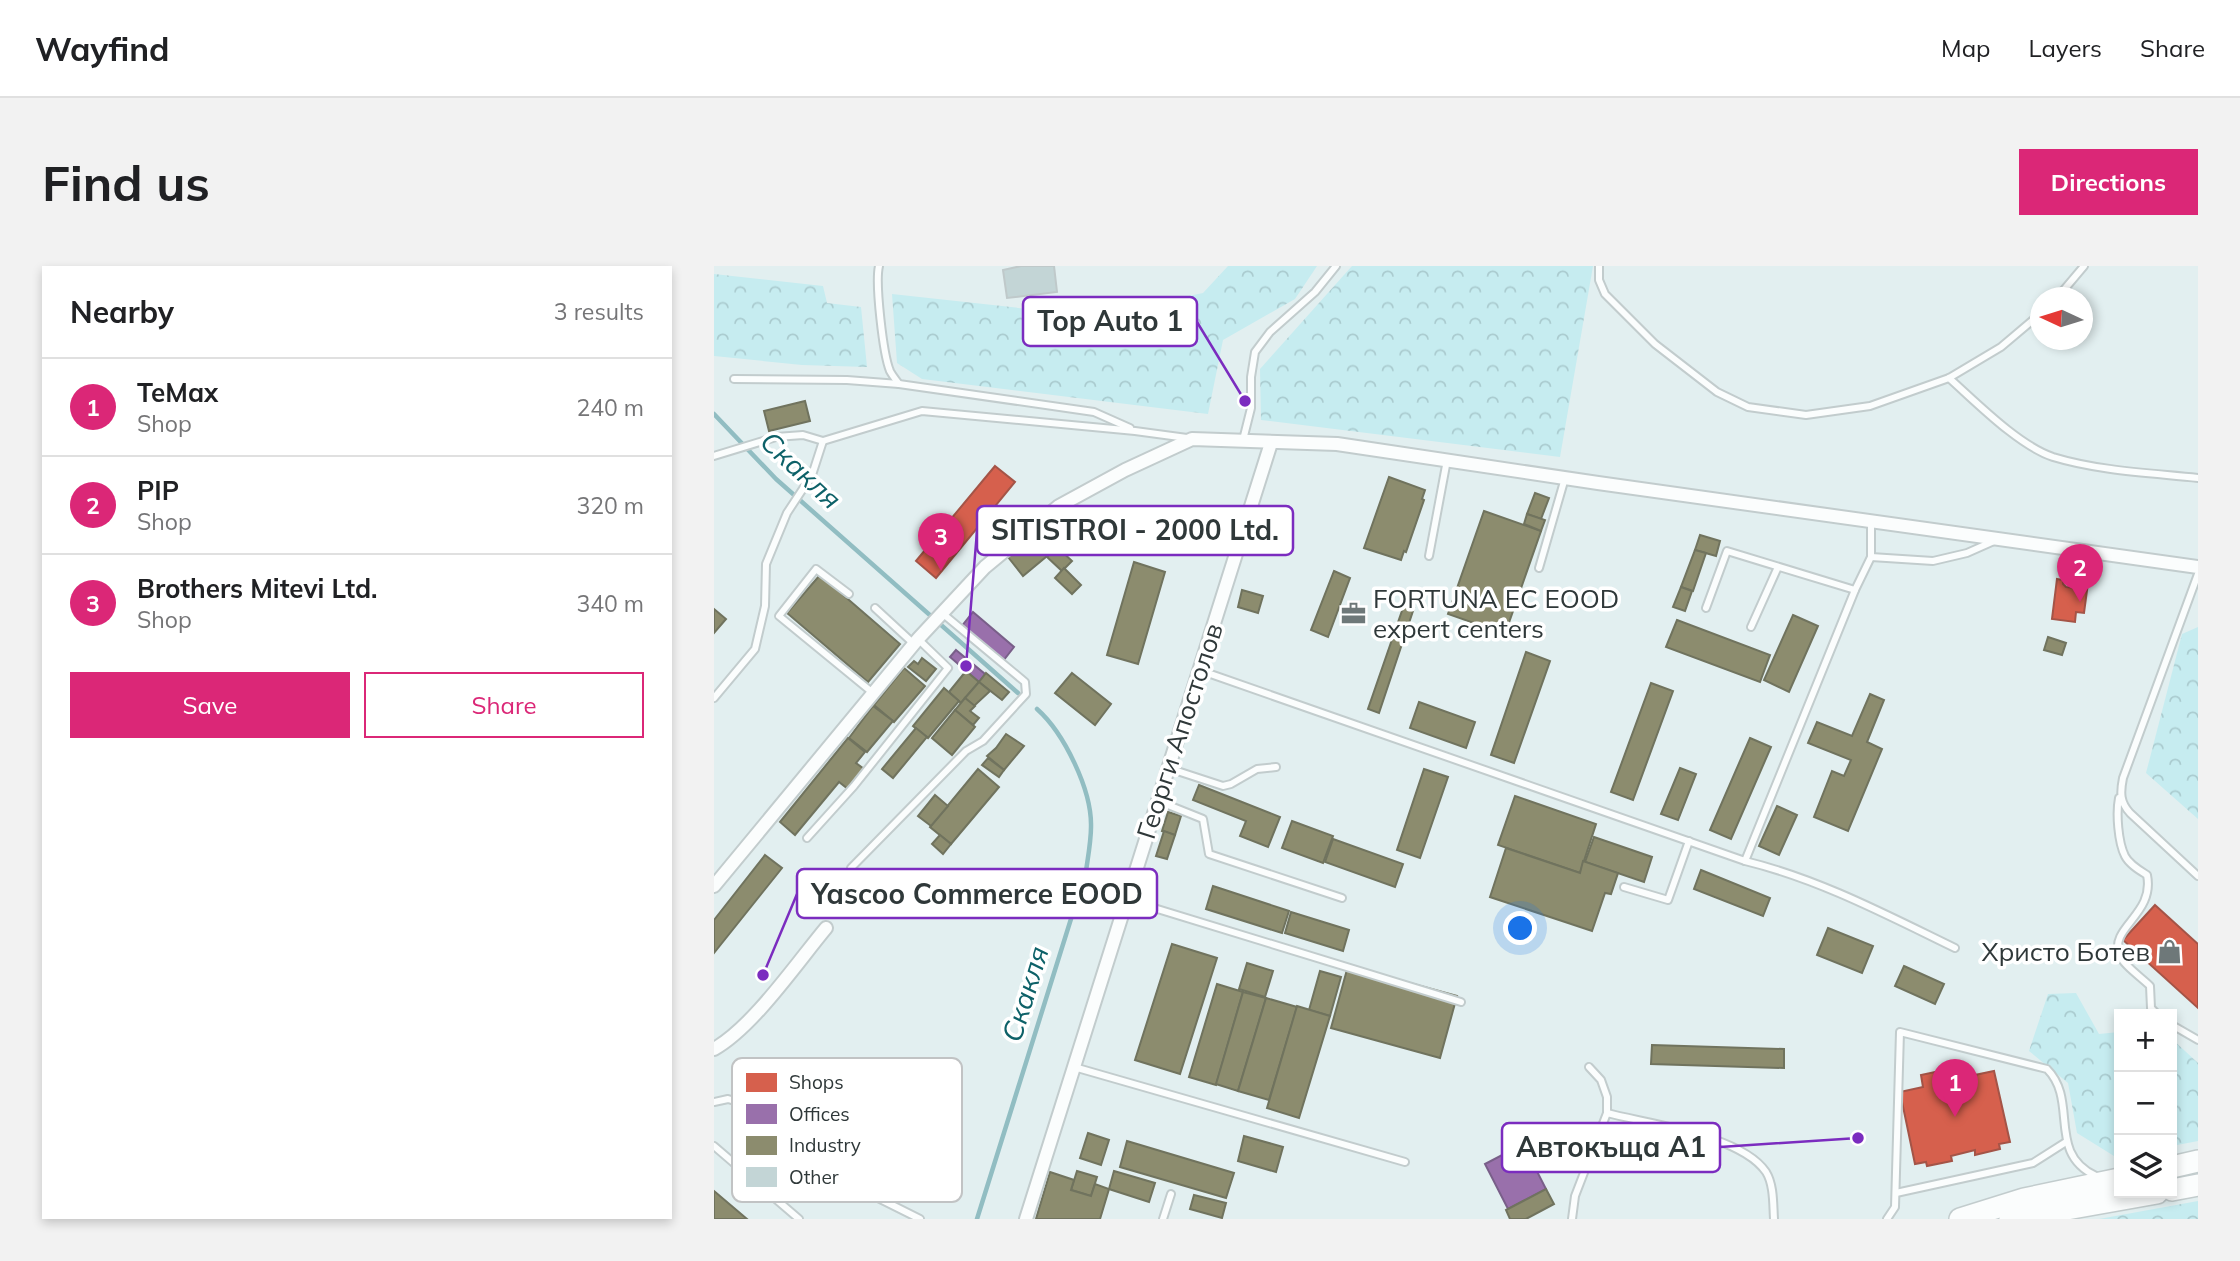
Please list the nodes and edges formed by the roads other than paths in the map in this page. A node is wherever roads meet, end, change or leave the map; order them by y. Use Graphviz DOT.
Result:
graph roads {
  1 [pos="879,266"];
  2 [pos="1336,266"];
  3 [pos="1599,266"];
  4 [pos="2084,266"];
  5 [pos="2066,287"];
  6 [pos="2030,322"];
  7 [pos="1949,378"];
  8 [pos="734,379"];
  9 [pos="899,384"];
  10 [pos="1135,431"];
  11 [pos="1192,439"];
  12 [pos="823,441"];
  13 [pos="1242,442"];
  14 [pos="1271,443"];
  15 [pos="714,457"];
  16 [pos="1447,460"];
  17 [pos="1564,478"];
  18 [pos="2198,478"];
  19 [pos="1871,521"];
  20 [pos="1999,539"];
  21 [pos="1429,556"];
  22 [pos="1871,557"];
  23 [pos="1777,567"];
  24 [pos="2198,567"];
  25 [pos="1539,568"];
  26 [pos="2198,574"];
  27 [pos="1855,590"];
  28 [pos="849,594"];
  29 [pos="875,608"];
  30 [pos="1706,608"];
  31 [pos="942,613"];
  32 [pos="1751,627"];
  33 [pos="916,641"];
  34 [pos="1199,670"];
  35 [pos="873,693"];
  36 [pos="714,698"];
  37 [pos="1276,767"];
  38 [pos="1168,768"];
  39 [pos="2120,792"];
  40 [pos="1158,801"];
  41 [pos="807,838"];
  42 [pos="1689,841"];
  43 [pos="1745,861"];
  44 [pos="851,868"];
  45 [pos="2198,876"];
  46 [pos="714,886"];
  47 [pos="1624,887"];
  48 [pos="1342,898"];
  49 [pos="1127,900"];
  50 [pos="826,928"];
  51 [pos="1955,948"];
  52 [pos="1461,1002"];
  53 [pos="2152,1009"];
  54 [pos="2177,1028"];
  55 [pos="2198,1040"];
  56 [pos="714,1049"];
  57 [pos="1074,1067"];
  58 [pos="1589,1067"];
  59 [pos="732,1100"];
  60 [pos="714,1102"];
  61 [pos="1607,1114"];
  62 [pos="2066,1142"];
  63 [pos="714,1146"];
  64 [pos="732,1161"];
  65 [pos="2198,1161"];
  66 [pos="1405,1162"];
  67 [pos="2177,1166"];
  68 [pos="2113,1180"];
  69 [pos="2198,1185"];
  70 [pos="2177,1189"];
  71 [pos="1896,1193"];
  72 [pos="1171,1194"];
  73 [pos="2129,1198"];
  74 [pos="779,1202"];
  75 [pos="886,1202"];
  76 [pos="799,1219"];
  77 [pos="920,1219"];
  78 [pos="1026,1219"];
  79 [pos="1163,1219"];
  80 [pos="1572,1219"];
  81 [pos="1774,1219"];
  82 [pos="1887,1219"];
  83 [pos="1961,1219"];
  84 [pos="2010,1219"];
  1 -- 9 [label="lane"];
  2 -- 13 [label="lane"];
  3 -- 7 [label="lane"];
  4 -- 5 [label="lane"];
  6 -- 7 [label="lane"];
  7 -- 18 [label="lane"];
  8 -- 9 [label="lane"];
  9 -- 10 [label="lane"];
  10 -- 11 [label="lane"];
  10 -- 12 [label="lane"];
  11 -- 13 [label="street"];
  11 -- 31 [label="street"];
  12 -- 15 [label="lane"];
  12 -- 36 [label="lane"];
  13 -- 14 [label="street"];
  14 -- 16 [label="street"];
  14 -- 34 [label="street, Георги Апостолов"];
  16 -- 17 [label="street"];
  16 -- 21 [label="lane"];
  17 -- 19 [label="street"];
  17 -- 25 [label="lane"];
  19 -- 20 [label="street"];
  19 -- 22 [label="lane"];
  20 -- 22 [label="lane"];
  20 -- 24 [label="street"];
  22 -- 27 [label="lane"];
  23 -- 27 [label="lane"];
  23 -- 30 [label="lane"];
  23 -- 32 [label="lane"];
  26 -- 39 [label="lane"];
  27 -- 43 [label="lane"];
  28 -- 35 [label="lane"];
  29 -- 33 [label="lane"];
  31 -- 33 [label="street"];
  31 -- 44 [label="lane"];
  33 -- 35 [label="street"];
  33 -- 41 [label="lane"];
  34 -- 38 [label="street, Георги Апостолов"];
  34 -- 42 [label="lane"];
  35 -- 46 [label="street"];
  37 -- 38 [label="lane"];
  38 -- 40 [label="street, Георги Апостолов"];
  39 -- 45 [label="lane"];
  39 -- 53 [label="lane"];
  40 -- 48 [label="lane"];
  40 -- 49 [label="street, Георги Апостолов"];
  42 -- 43 [label="lane"];
  42 -- 47 [label="lane"];
  43 -- 51 [label="lane"];
  49 -- 52 [label="lane"];
  49 -- 57 [label="street, Георги Апостолов"];
  50 -- 56 [label="street"];
  54 -- 55 [label="lane"];
  57 -- 66 [label="lane"];
  57 -- 78 [label="street, Георги Апостолов"];
  58 -- 61 [label="lane"];
  59 -- 60 [label="lane"];
  61 -- 80 [label="lane"];
  61 -- 81 [label="lane"];
  62 -- 68 [label="lane"];
  62 -- 71 [label="lane"];
  62 -- 71 [label="lane"];
  63 -- 64 [label="lane"];
  65 -- 67 [label="main road"];
  68 -- 83 [label="main road"];
  69 -- 70 [label="main road"];
  71 -- 82 [label="lane"];
  72 -- 79 [label="lane"];
  73 -- 84 [label="main road"];
  74 -- 76 [label="lane"];
  75 -- 77 [label="lane"];
}
